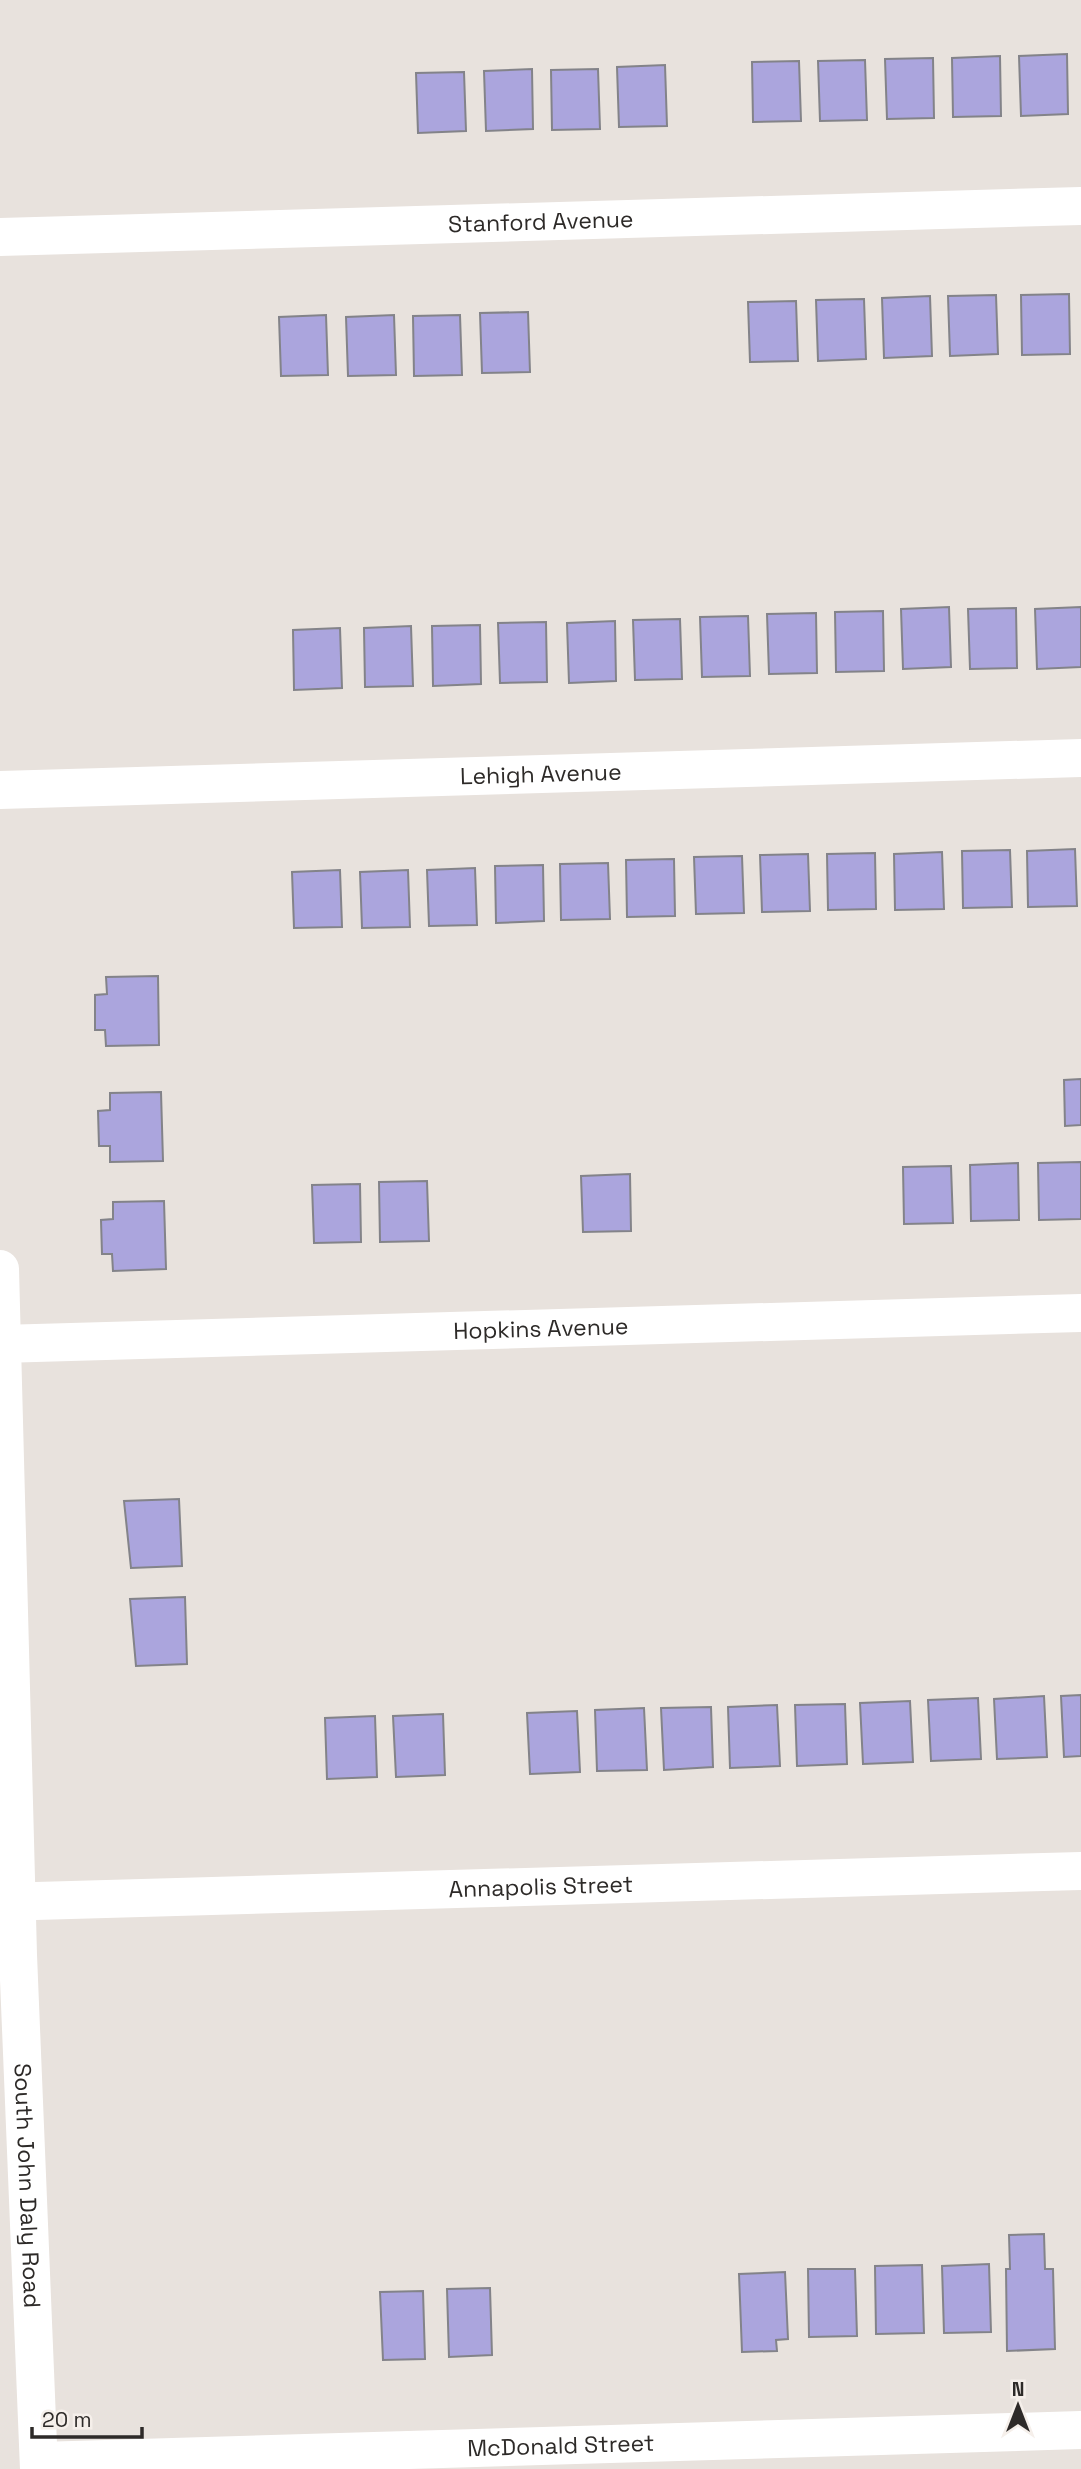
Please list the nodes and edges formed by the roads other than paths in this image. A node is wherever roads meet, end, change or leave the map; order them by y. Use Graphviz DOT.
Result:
graph roads {
  1 [pos="1081,206"];
  2 [pos="0,237"];
  3 [pos="1081,758"];
  4 [pos="0,790"];
  5 [pos="0,1269"];
  6 [pos="1081,1312"];
  7 [pos="1,1344"];
  8 [pos="1081,1871"];
  9 [pos="8,1902"];
  10 [pos="1081,2430"];
  11 [pos="39,2465"];
  1 -- 2 [label="street, Stanford Avenue"];
  3 -- 4 [label="street, Lehigh Avenue"];
  5 -- 7 [label="street, South John Daly Road"];
  6 -- 7 [label="street, Hopkins Avenue"];
  7 -- 9 [label="street, South John Daly Road"];
  8 -- 9 [label="street, Annapolis Street"];
  9 -- 11 [label="street, South John Daly Road"];
  10 -- 11 [label="street, McDonald Street"];
}
